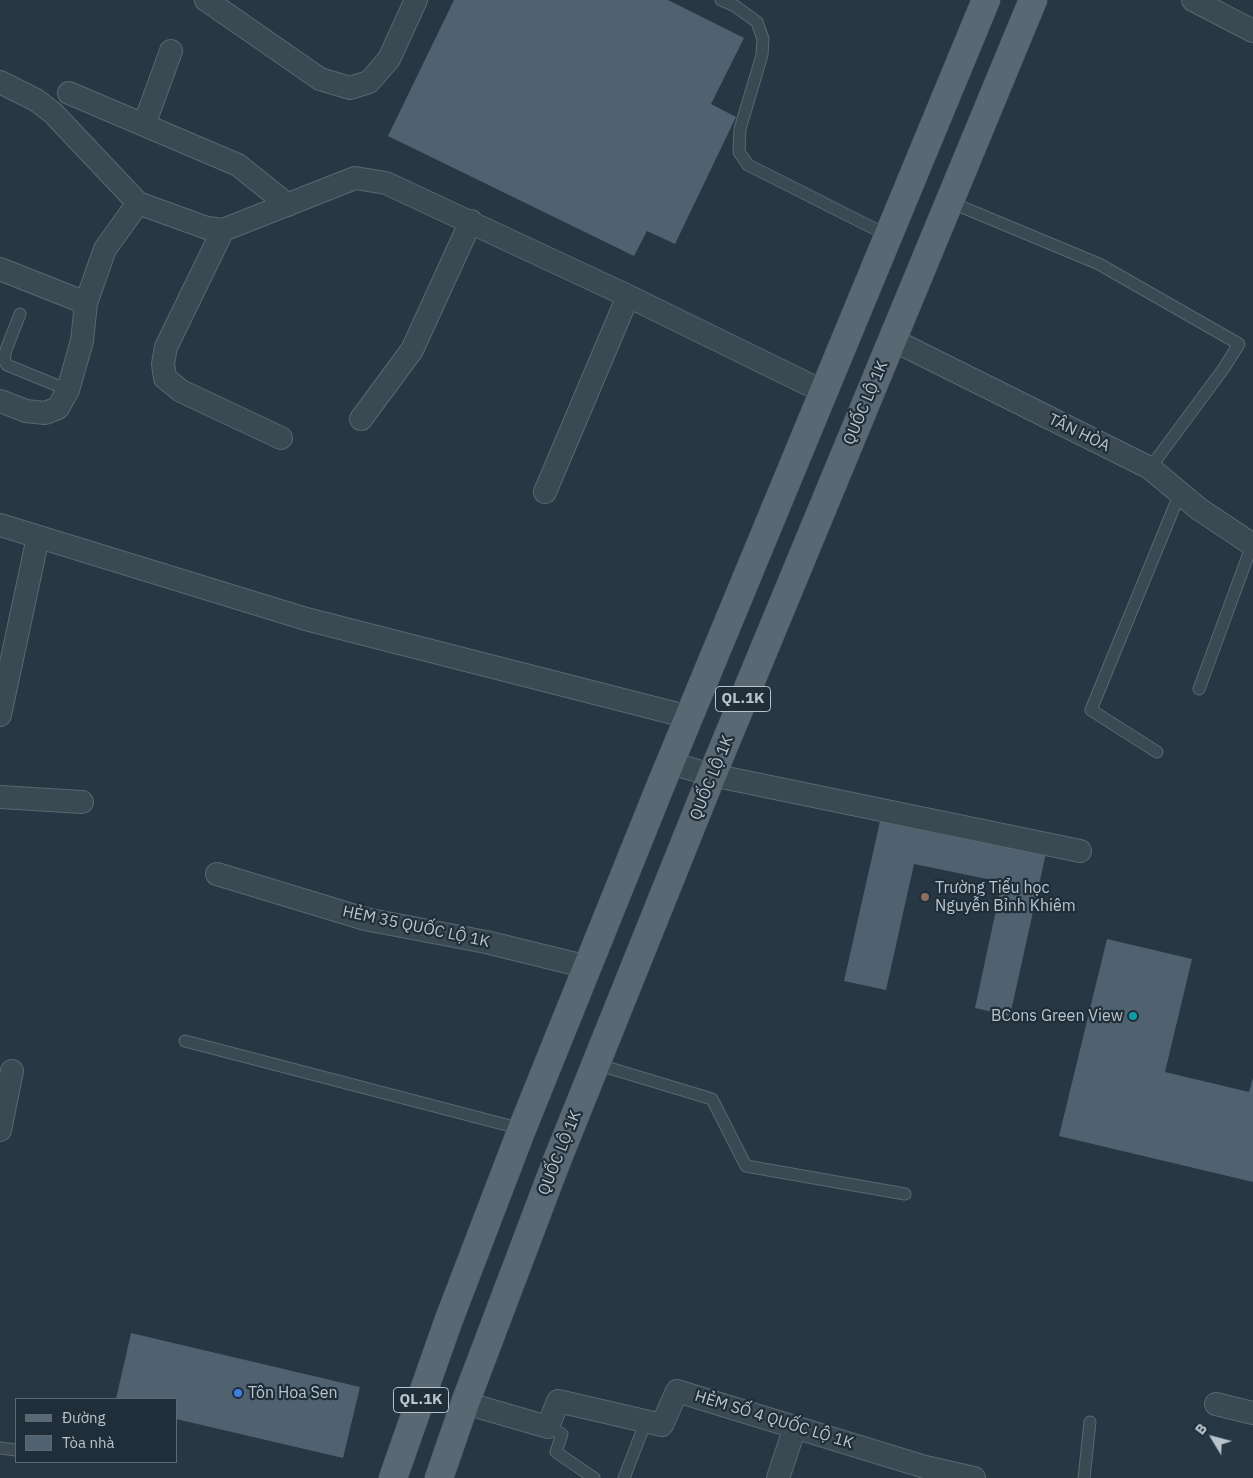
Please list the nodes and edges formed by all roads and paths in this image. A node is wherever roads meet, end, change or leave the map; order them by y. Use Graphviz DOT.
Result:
graph roads {
  1 [pos="206,0"];
  2 [pos="416,0"];
  3 [pos="720,0"];
  4 [pos="986,0"];
  5 [pos="1034,0"];
  6 [pos="1193,0"];
  7 [pos="1253,31"];
  8 [pos="171,51"];
  9 [pos="0,82"];
  10 [pos="69,93"];
  11 [pos="144,125"];
  12 [pos="950,202"];
  13 [pos="138,203"];
  14 [pos="288,205"];
  15 [pos="471,221"];
  16 [pos="223,230"];
  17 [pos="888,236"];
  18 [pos="0,269"];
  19 [pos="628,296"];
  20 [pos="86,303"];
  21 [pos="20,314"];
  22 [pos="893,340"];
  23 [pos="68,390"];
  24 [pos="824,392"];
  25 [pos="0,401"];
  26 [pos="361,419"];
  27 [pos="281,438"];
  28 [pos="1150,468"];
  29 [pos="545,492"];
  30 [pos="1180,493"];
  31 [pos="0,525"];
  32 [pos="38,537"];
  33 [pos="1252,545"];
  34 [pos="1198,689"];
  35 [pos="0,715"];
  36 [pos="689,717"];
  37 [pos="1157,752"];
  38 [pos="670,763"];
  39 [pos="712,775"];
  40 [pos="0,797"];
  41 [pos="82,802"];
  42 [pos="1080,852"];
  43 [pos="217,874"];
  44 [pos="588,967"];
  45 [pos="185,1041"];
  46 [pos="596,1064"];
  47 [pos="12,1070"];
  48 [pos="522,1129"];
  49 [pos="0,1130"];
  50 [pos="904,1194"];
  51 [pos="465,1403"];
  52 [pos="1216,1404"];
  53 [pos="1253,1413"];
  54 [pos="646,1421"];
  55 [pos="1090,1422"];
  56 [pos="548,1427"];
  57 [pos="795,1427"];
  58 [pos="0,1448"];
  59 [pos="15,1450"];
  60 [pos="924,1472"];
  61 [pos="393,1478"];
  62 [pos="439,1478"];
  63 [pos="594,1478"];
  64 [pos="624,1478"];
  65 [pos="778,1478"];
  66 [pos="974,1478"];
  67 [pos="1084,1478"];
  1 -- 2 [label="street"];
  3 -- 17 [label="lane"];
  4 -- 17 [label="main road, QL.1K"];
  5 -- 12 [label="main road, QUỐC LỘ 1K / QL.1K"];
  6 -- 7 [label="street"];
  8 -- 11 [label="street"];
  9 -- 13 [label="street"];
  10 -- 11 [label="street"];
  11 -- 14 [label="street"];
  12 -- 22 [label="main road, QUỐC LỘ 1K / QL.1K"];
  12 -- 28 [label="lane"];
  13 -- 16 [label="street"];
  13 -- 20 [label="street"];
  14 -- 15 [label="street"];
  14 -- 16 [label="street"];
  15 -- 19 [label="street"];
  15 -- 26 [label="street"];
  16 -- 27 [label="street"];
  17 -- 24 [label="main road, QL.1K"];
  18 -- 20 [label="street"];
  19 -- 24 [label="street"];
  19 -- 29 [label="street"];
  20 -- 23 [label="street"];
  21 -- 23 [label="lane"];
  22 -- 28 [label="street, TÂN HÒA"];
  22 -- 39 [label="main road, QUỐC LỘ 1K / QL.1K"];
  23 -- 25 [label="street"];
  24 -- 36 [label="main road, QL.1K"];
  28 -- 30 [label="street, TÂN HÒA"];
  30 -- 33 [label="street, TÂN HÒA"];
  30 -- 37 [label="lane"];
  31 -- 32 [label="street"];
  32 -- 35 [label="street"];
  32 -- 36 [label="street"];
  33 -- 34 [label="lane"];
  36 -- 38 [label="main road, QL.1K"];
  38 -- 39 [label="street"];
  38 -- 44 [label="main road, QL.1K"];
  39 -- 42 [label="street"];
  39 -- 46 [label="main road, QUỐC LỘ 1K / QL.1K"];
  40 -- 41 [label="street"];
  43 -- 44 [label="street, HẺM 35 QUỐC LỘ 1K"];
  44 -- 48 [label="main road, QL.1K"];
  45 -- 48 [label="lane"];
  46 -- 50 [label="lane"];
  46 -- 51 [label="main road, QUỐC LỘ 1K / QL.1K"];
  47 -- 49 [label="street"];
  48 -- 61 [label="main road, QL.1K"];
  51 -- 56 [label="street"];
  51 -- 62 [label="main road, QUỐC LỘ 1K / QL.1K"];
  52 -- 53 [label="street"];
  54 -- 56 [label="street, HẺM SỐ 4 QUỐC LỘ 1K"];
  54 -- 57 [label="street, HẺM SỐ 4 QUỐC LỘ 1K"];
  54 -- 64 [label="lane"];
  55 -- 67 [label="lane"];
  56 -- 63 [label="lane"];
  57 -- 60 [label="street, HẺM SỐ 4 QUỐC LỘ 1K"];
  57 -- 65 [label="street"];
  58 -- 59 [label="lane"];
  60 -- 66 [label="street, HẺM SỐ 4 QUỐC LỘ 1K"];
}
